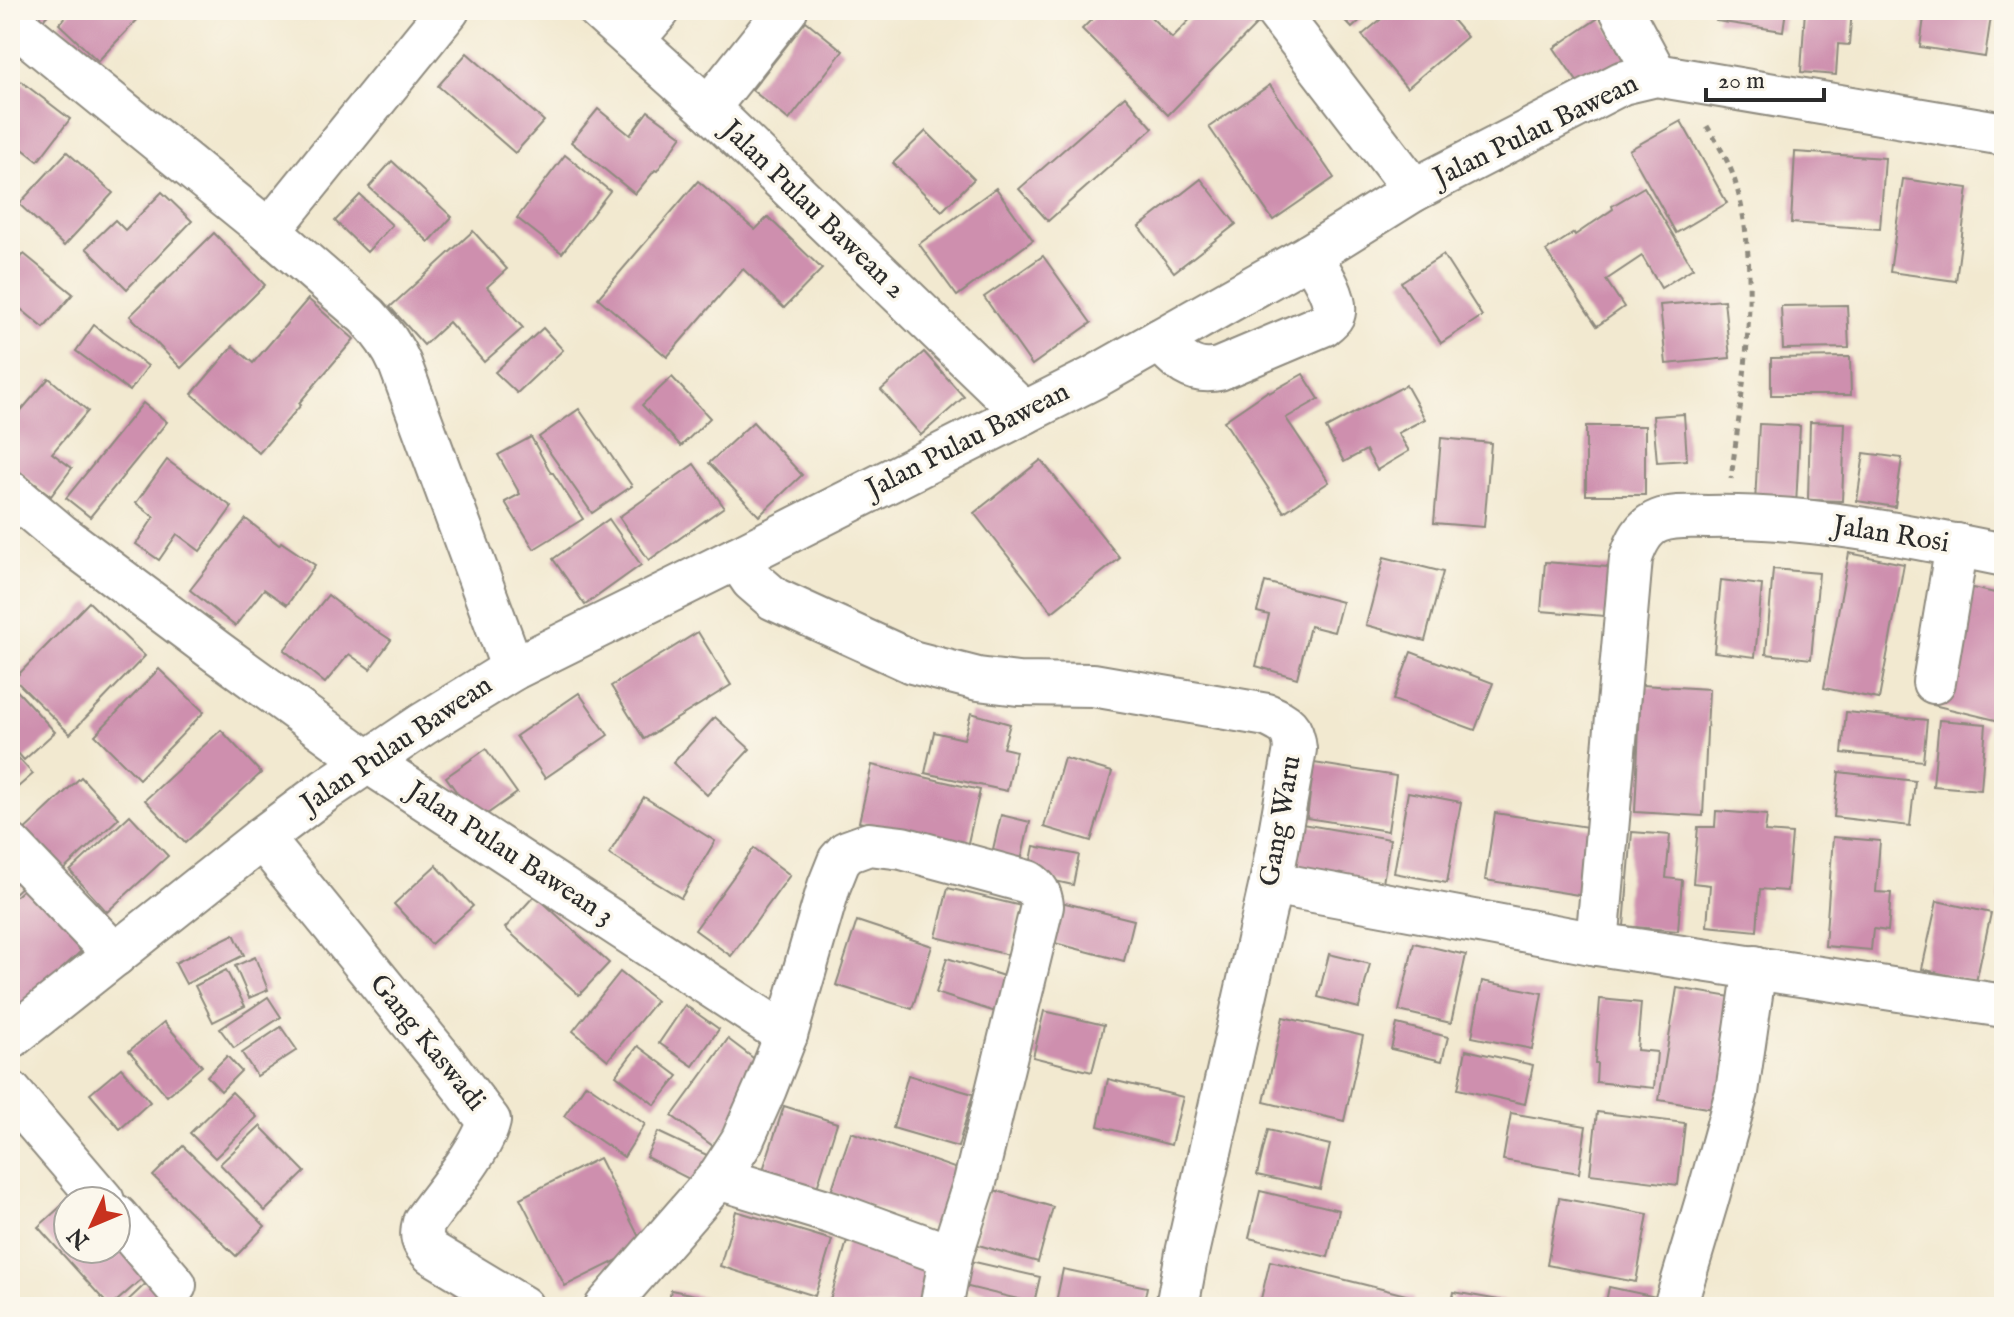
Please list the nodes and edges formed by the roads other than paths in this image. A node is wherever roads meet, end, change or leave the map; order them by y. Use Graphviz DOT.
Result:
graph roads {
  1 [pos="448,10"];
  2 [pos="599,10"];
  3 [pos="786,10"];
  4 [pos="1276,10"];
  5 [pos="1621,10"];
  6 [pos="646,25"];
  7 [pos="10,27"];
  8 [pos="1669,77"];
  9 [pos="708,108"];
  10 [pos="2004,134"];
  11 [pos="1414,190"];
  12 [pos="269,231"];
  13 [pos="1310,255"];
  14 [pos="1160,340"];
  15 [pos="1024,413"];
  16 [pos="10,492"];
  17 [pos="1957,545"];
  18 [pos="2004,555"];
  19 [pos="737,558"];
  20 [pos="513,669"];
  21 [pos="1934,682"];
  22 [pos="367,761"];
  23 [pos="262,838"];
  24 [pos="10,845"];
  25 [pos="1271,883"];
  26 [pos="1597,944"];
  27 [pos="115,955"];
  28 [pos="1755,967"];
  29 [pos="2004,1006"];
  30 [pos="786,1035"];
  31 [pos="10,1038"];
  32 [pos="10,1092"];
  33 [pos="718,1178"];
  34 [pos="89,1185"];
  35 [pos="132,1235"];
  36 [pos="951,1256"];
  37 [pos="175,1285"];
  38 [pos="522,1307"];
  39 [pos="606,1307"];
  40 [pos="941,1307"];
  41 [pos="1177,1307"];
  42 [pos="1675,1307"];
  1 -- 12 [label="street"];
  2 -- 6 [label="street, Jalan Pulau Bawean 2"];
  3 -- 9 [label="street"];
  4 -- 11 [label="street"];
  5 -- 8 [label="street"];
  6 -- 9 [label="street, Jalan Pulau Bawean 2"];
  7 -- 12 [label="street"];
  8 -- 10 [label="street, Jalan Pulau Bawean"];
  8 -- 11 [label="street, Jalan Pulau Bawean"];
  9 -- 15 [label="street, Jalan Pulau Bawean 2"];
  11 -- 13 [label="street, Jalan Pulau Bawean"];
  12 -- 20 [label="street"];
  13 -- 14 [label="street, Jalan Pulau Bawean"];
  13 -- 14 [label="street"];
  14 -- 15 [label="street, Jalan Pulau Bawean"];
  15 -- 19 [label="street, Jalan Pulau Bawean"];
  16 -- 22 [label="street, Jalan Pulau Bawean 3"];
  17 -- 18 [label="street, Jalan Rosi"];
  17 -- 21 [label="street"];
  17 -- 26 [label="street, Jalan Rosi"];
  19 -- 20 [label="street, Jalan Pulau Bawean"];
  19 -- 25 [label="street, Gang Waru"];
  20 -- 22 [label="street, Jalan Pulau Bawean"];
  22 -- 23 [label="street, Jalan Pulau Bawean"];
  22 -- 30 [label="street, Jalan Pulau Bawean 3"];
  23 -- 27 [label="street, Jalan Pulau Bawean"];
  23 -- 38 [label="street, Gang Kaswadi"];
  24 -- 27 [label="street"];
  25 -- 26 [label="street"];
  25 -- 41 [label="street, Gang Waru"];
  26 -- 28 [label="street"];
  27 -- 31 [label="street, Jalan Pulau Bawean"];
  28 -- 29 [label="street"];
  28 -- 42 [label="street"];
  30 -- 33 [label="street"];
  30 -- 36 [label="street"];
  32 -- 34 [label="street"];
  33 -- 36 [label="street"];
  33 -- 39 [label="street"];
  35 -- 37 [label="street"];
  36 -- 40 [label="street"];
}
